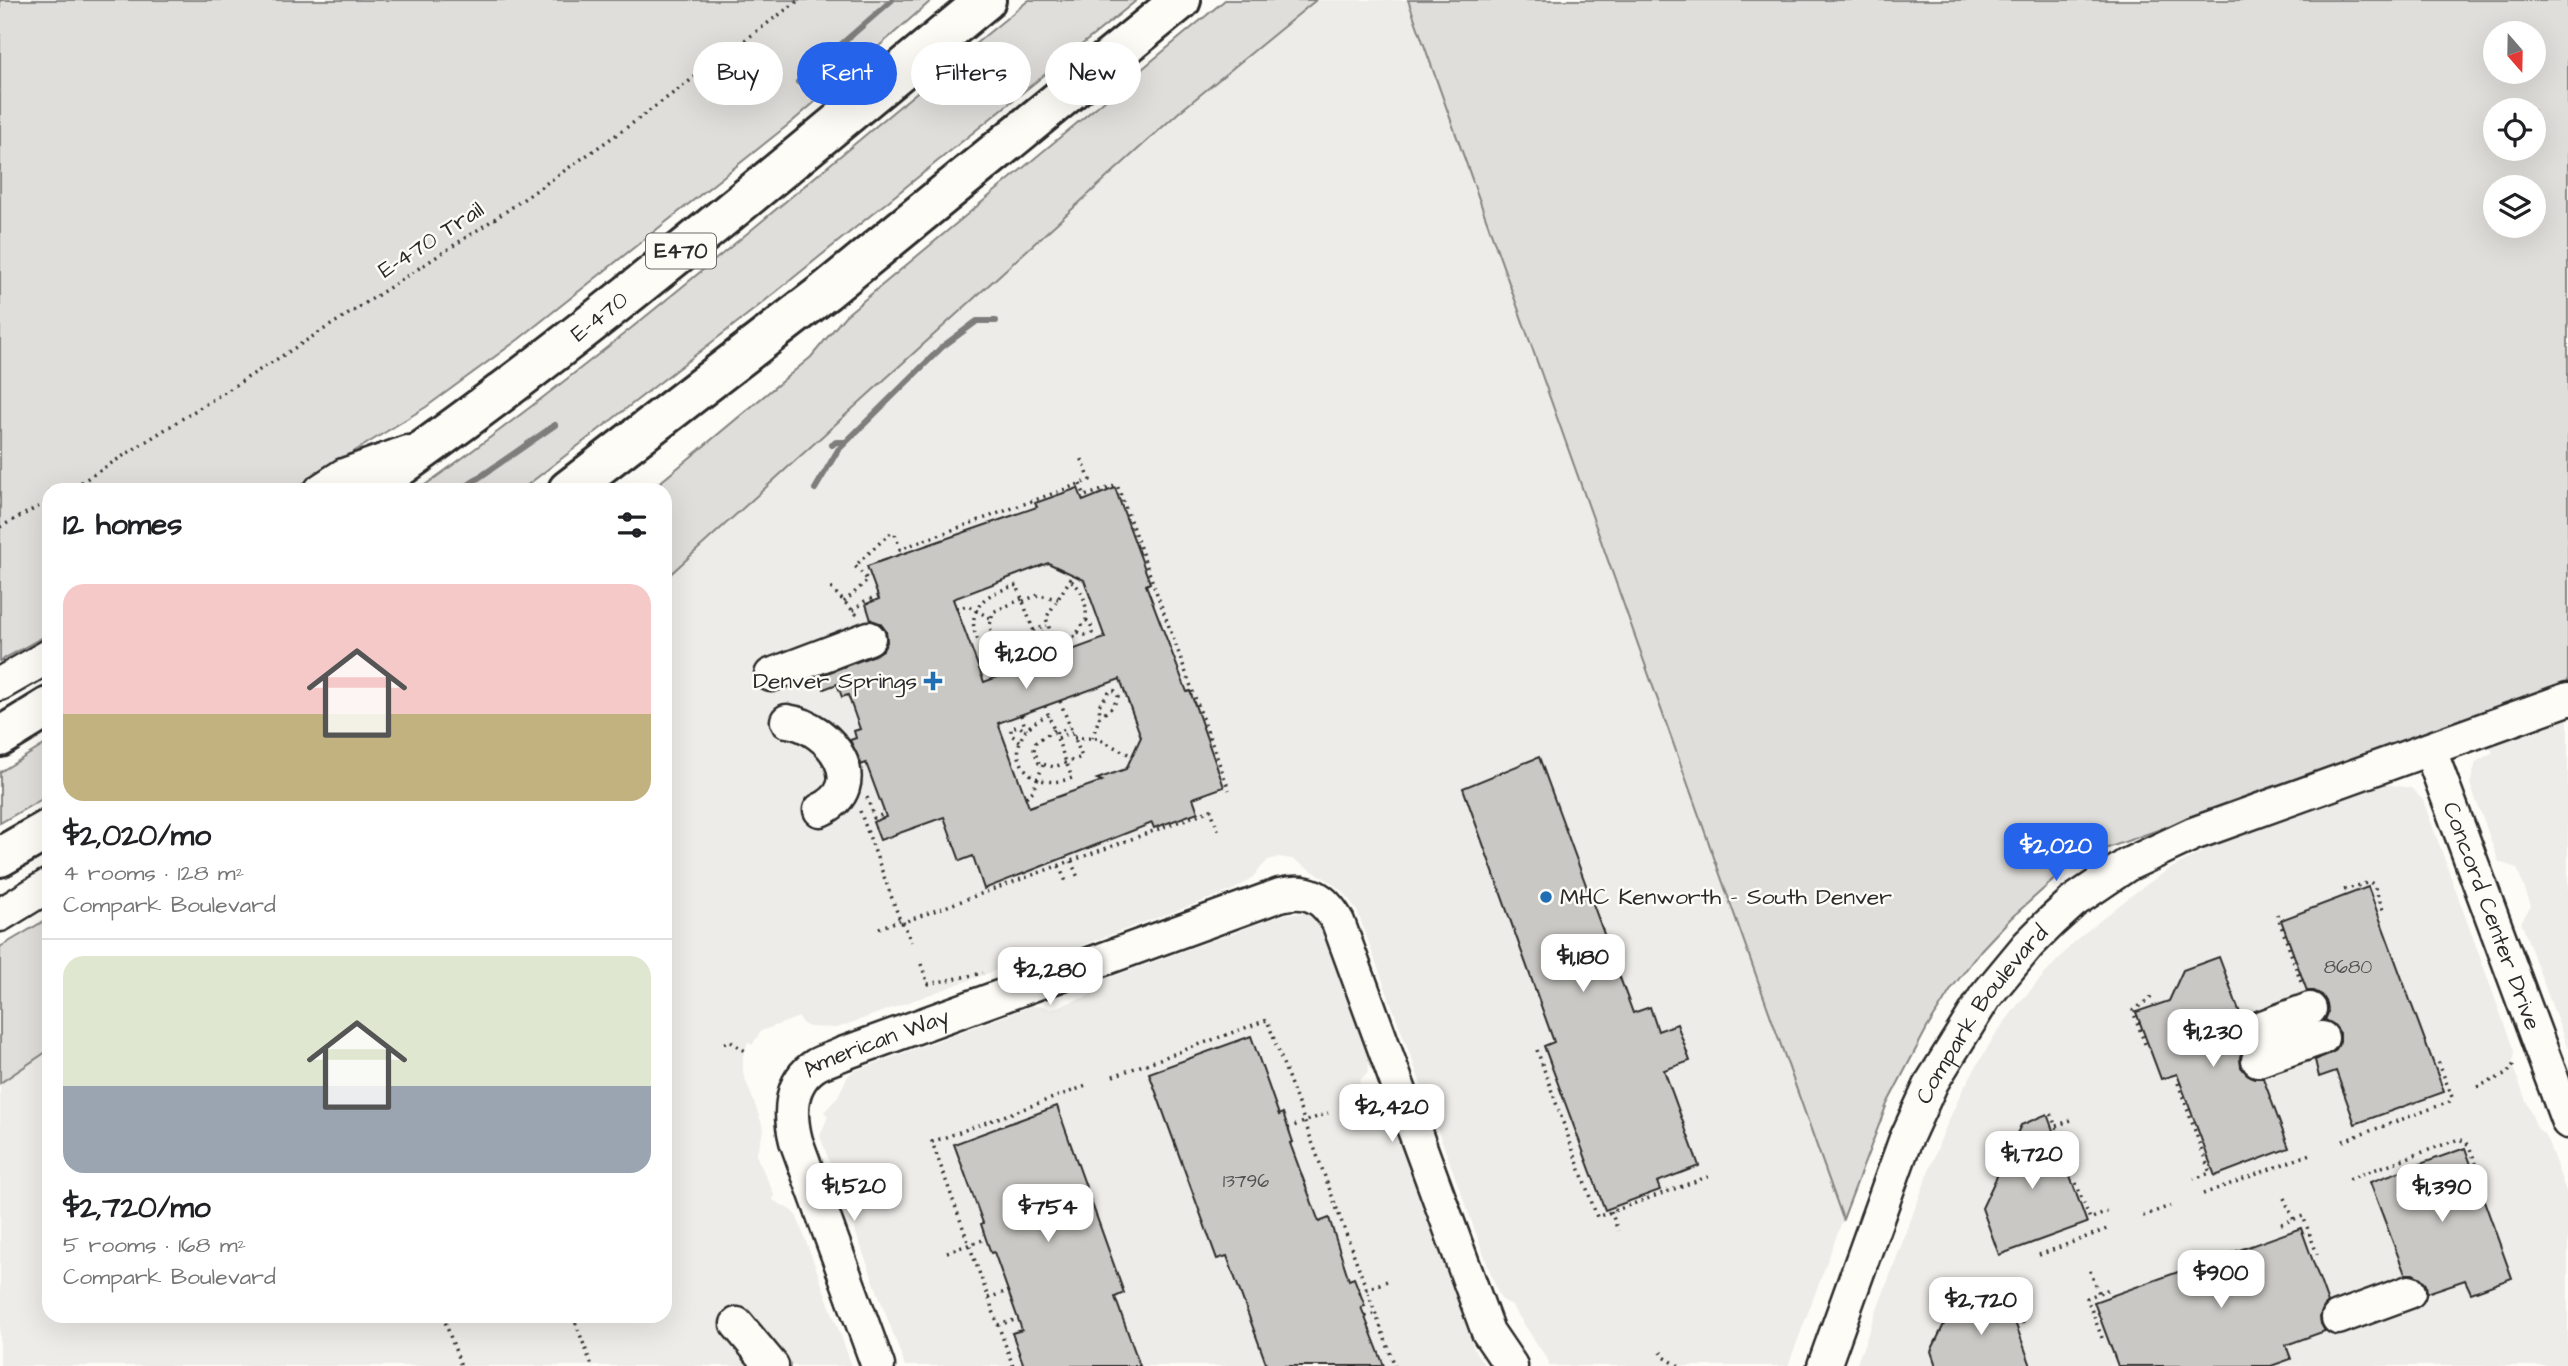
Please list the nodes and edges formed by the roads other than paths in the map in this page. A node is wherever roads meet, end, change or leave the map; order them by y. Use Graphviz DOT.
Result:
graph roads {
  1 [pos="986,0"];
  2 [pos="1181,0"];
  3 [pos="640,437"];
  4 [pos="432,443"];
  5 [pos="332,483"];
  6 [pos="377,483"];
  7 [pos="578,483"];
  8 [pos="603,483"];
  9 [pos="861,624"];
  10 [pos="42,660"];
  11 [pos="771,675"];
  12 [pos="0,684"];
  13 [pos="2568,699"];
  14 [pos="42,711"];
  15 [pos="788,721"];
  16 [pos="0,737"];
  17 [pos="2430,750"];
  18 [pos="820,810"];
  19 [pos="42,833"];
  20 [pos="0,857"];
  21 [pos="42,889"];
  22 [pos="0,915"];
  23 [pos="2307,999"];
  24 [pos="2322,1038"];
  25 [pos="2568,1122"];
  26 [pos="2409,1292"];
  27 [pos="2338,1318"];
  28 [pos="737,1324"];
  29 [pos="772,1366"];
  30 [pos="878,1366"];
  31 [pos="1511,1366"];
  32 [pos="1824,1366"];
  1 -- 4 [label="highway, E-470 / E470"];
  2 -- 3 [label="highway"];
  3 -- 7 [label="highway"];
  3 -- 8 [label="street"];
  4 -- 5 [label="street"];
  4 -- 6 [label="highway, E-470 / E470"];
  9 -- 11 [label="street"];
  10 -- 12 [label="street"];
  13 -- 17 [label="street, Compark Boulevard"];
  14 -- 16 [label="highway"];
  15 -- 18 [label="street"];
  17 -- 25 [label="street, Concord Center Drive"];
  17 -- 32 [label="street, Compark Boulevard"];
  19 -- 20 [label="highway"];
  21 -- 22 [label="street"];
  23 -- 24 [label="street"];
  26 -- 27 [label="street"];
  28 -- 29 [label="street"];
  30 -- 31 [label="street, American Way"];
}
